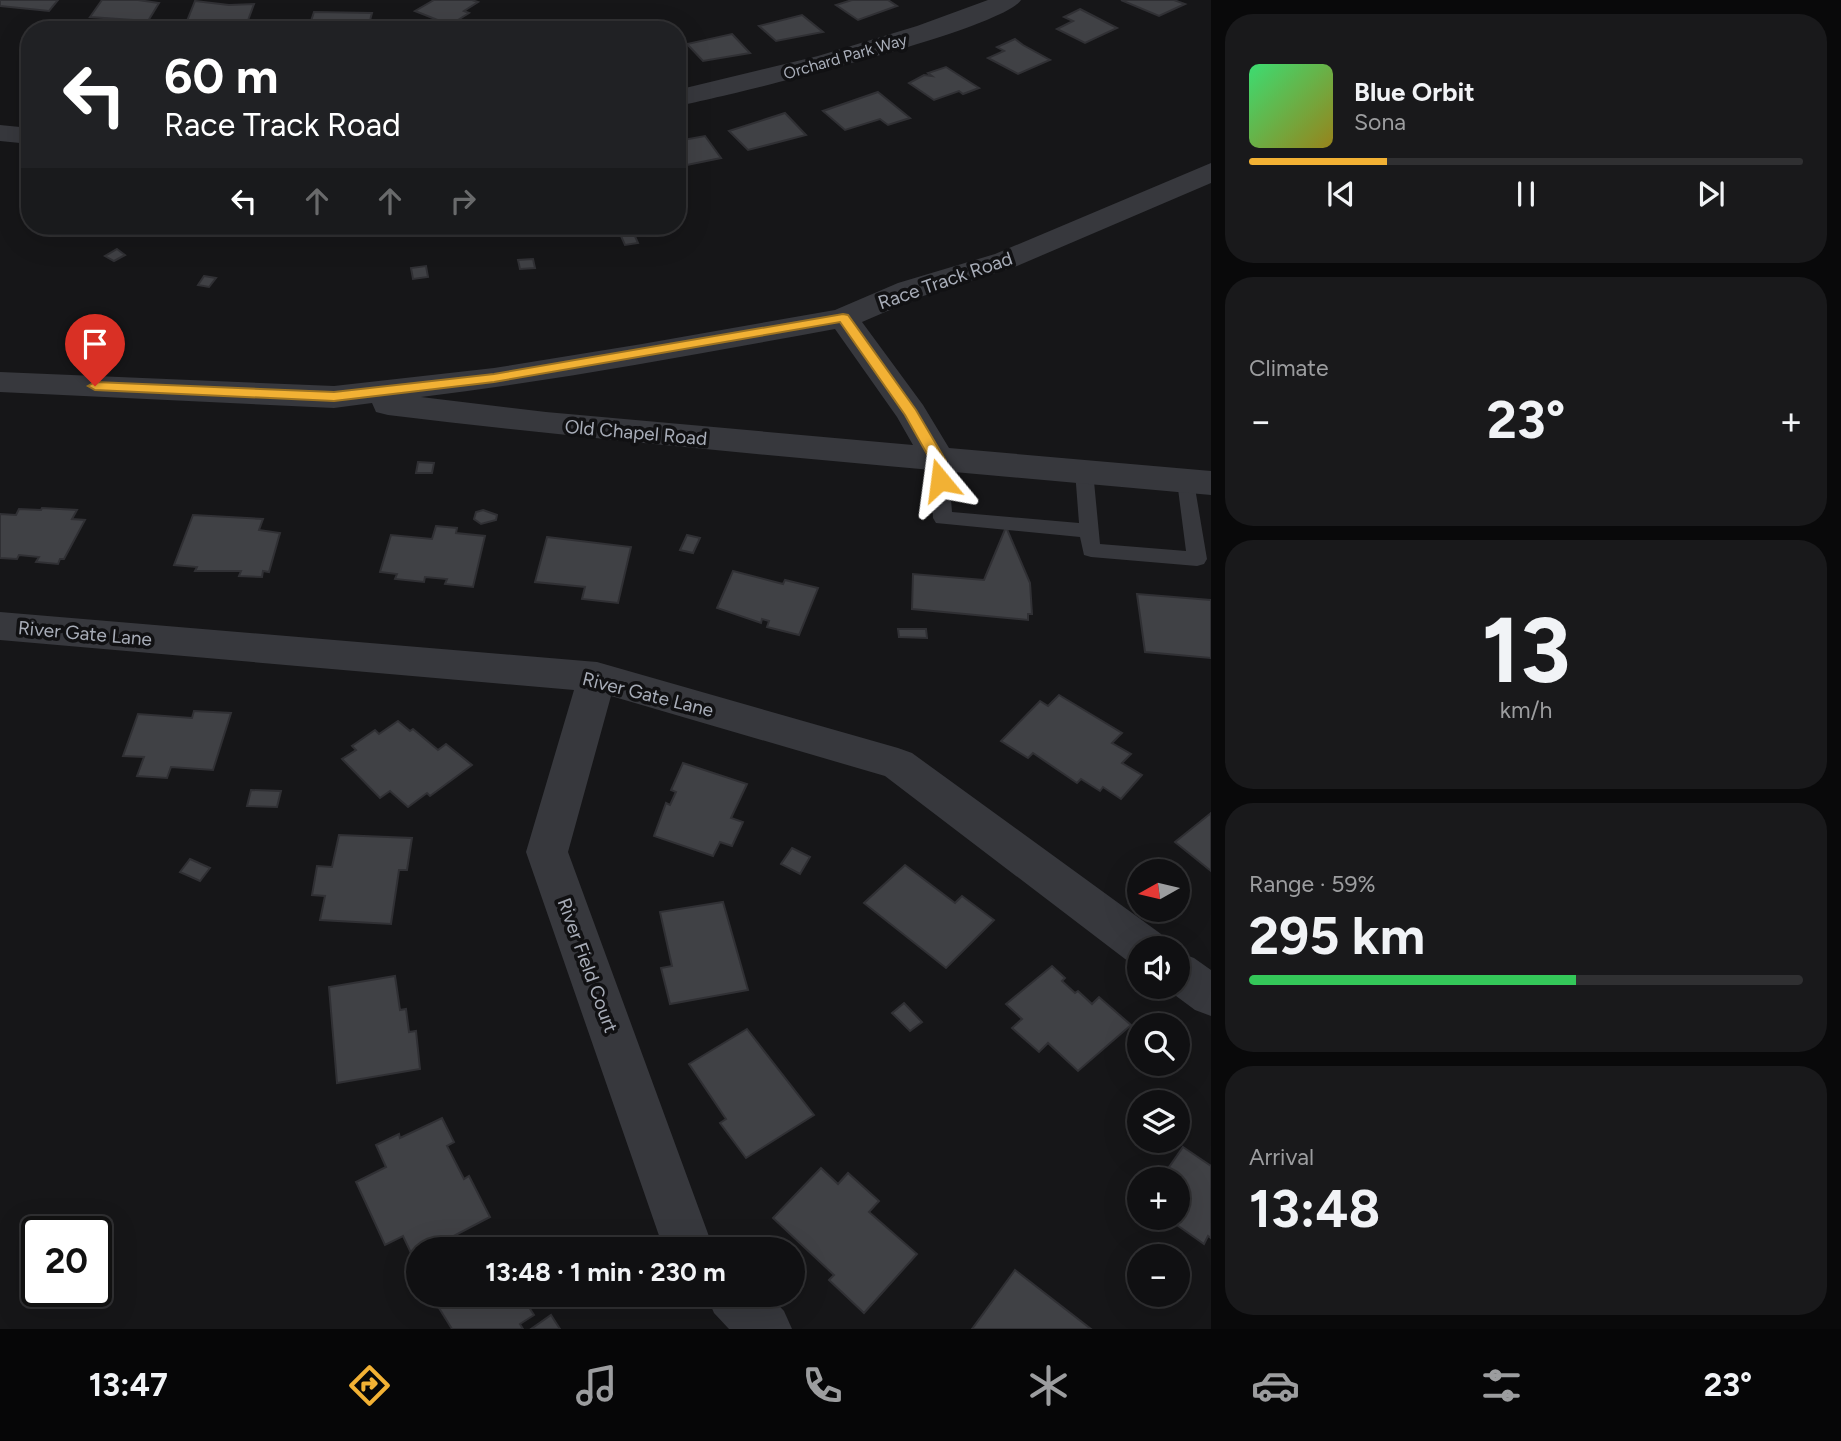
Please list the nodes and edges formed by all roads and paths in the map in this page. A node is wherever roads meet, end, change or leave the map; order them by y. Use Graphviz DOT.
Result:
graph roads {
  1 [pos="1009,0"];
  2 [pos="686,96"];
  3 [pos="0,133"];
  4 [pos="21,135"];
  5 [pos="1211,172"];
  6 [pos="843,318"];
  7 [pos="0,382"];
  8 [pos="334,397"];
  9 [pos="939,461"];
  10 [pos="1084,471"];
  11 [pos="1199,482"];
  12 [pos="1089,531"];
  13 [pos="0,626"];
  14 [pos="597,677"];
  15 [pos="1129,936"];
  16 [pos="1190,981"];
  17 [pos="1211,996"];
  18 [pos="684,1237"];
  19 [pos="744,1307"];
  20 [pos="766,1329"];
  1 -- 2 [label="street, Orchard Park Way"];
  3 -- 4 [label="street"];
  5 -- 6 [label="street, Race Track Road"];
  6 -- 8 [label="street, Race Track Road"];
  6 -- 9 [label="street"];
  7 -- 8 [label="street, Race Track Road"];
  8 -- 9 [label="street, Old Chapel Road"];
  9 -- 10 [label="street, Old Chapel Road"];
  9 -- 12 [label="lane"];
  10 -- 11 [label="street, Old Chapel Road"];
  10 -- 12 [label="lane"];
  11 -- 12 [label="lane"];
  13 -- 14 [label="street, River Gate Lane"];
  14 -- 15 [label="street, River Gate Lane"];
  14 -- 18 [label="street, River Field Court"];
  16 -- 17 [label="street"];
  19 -- 20 [label="street"];
}
